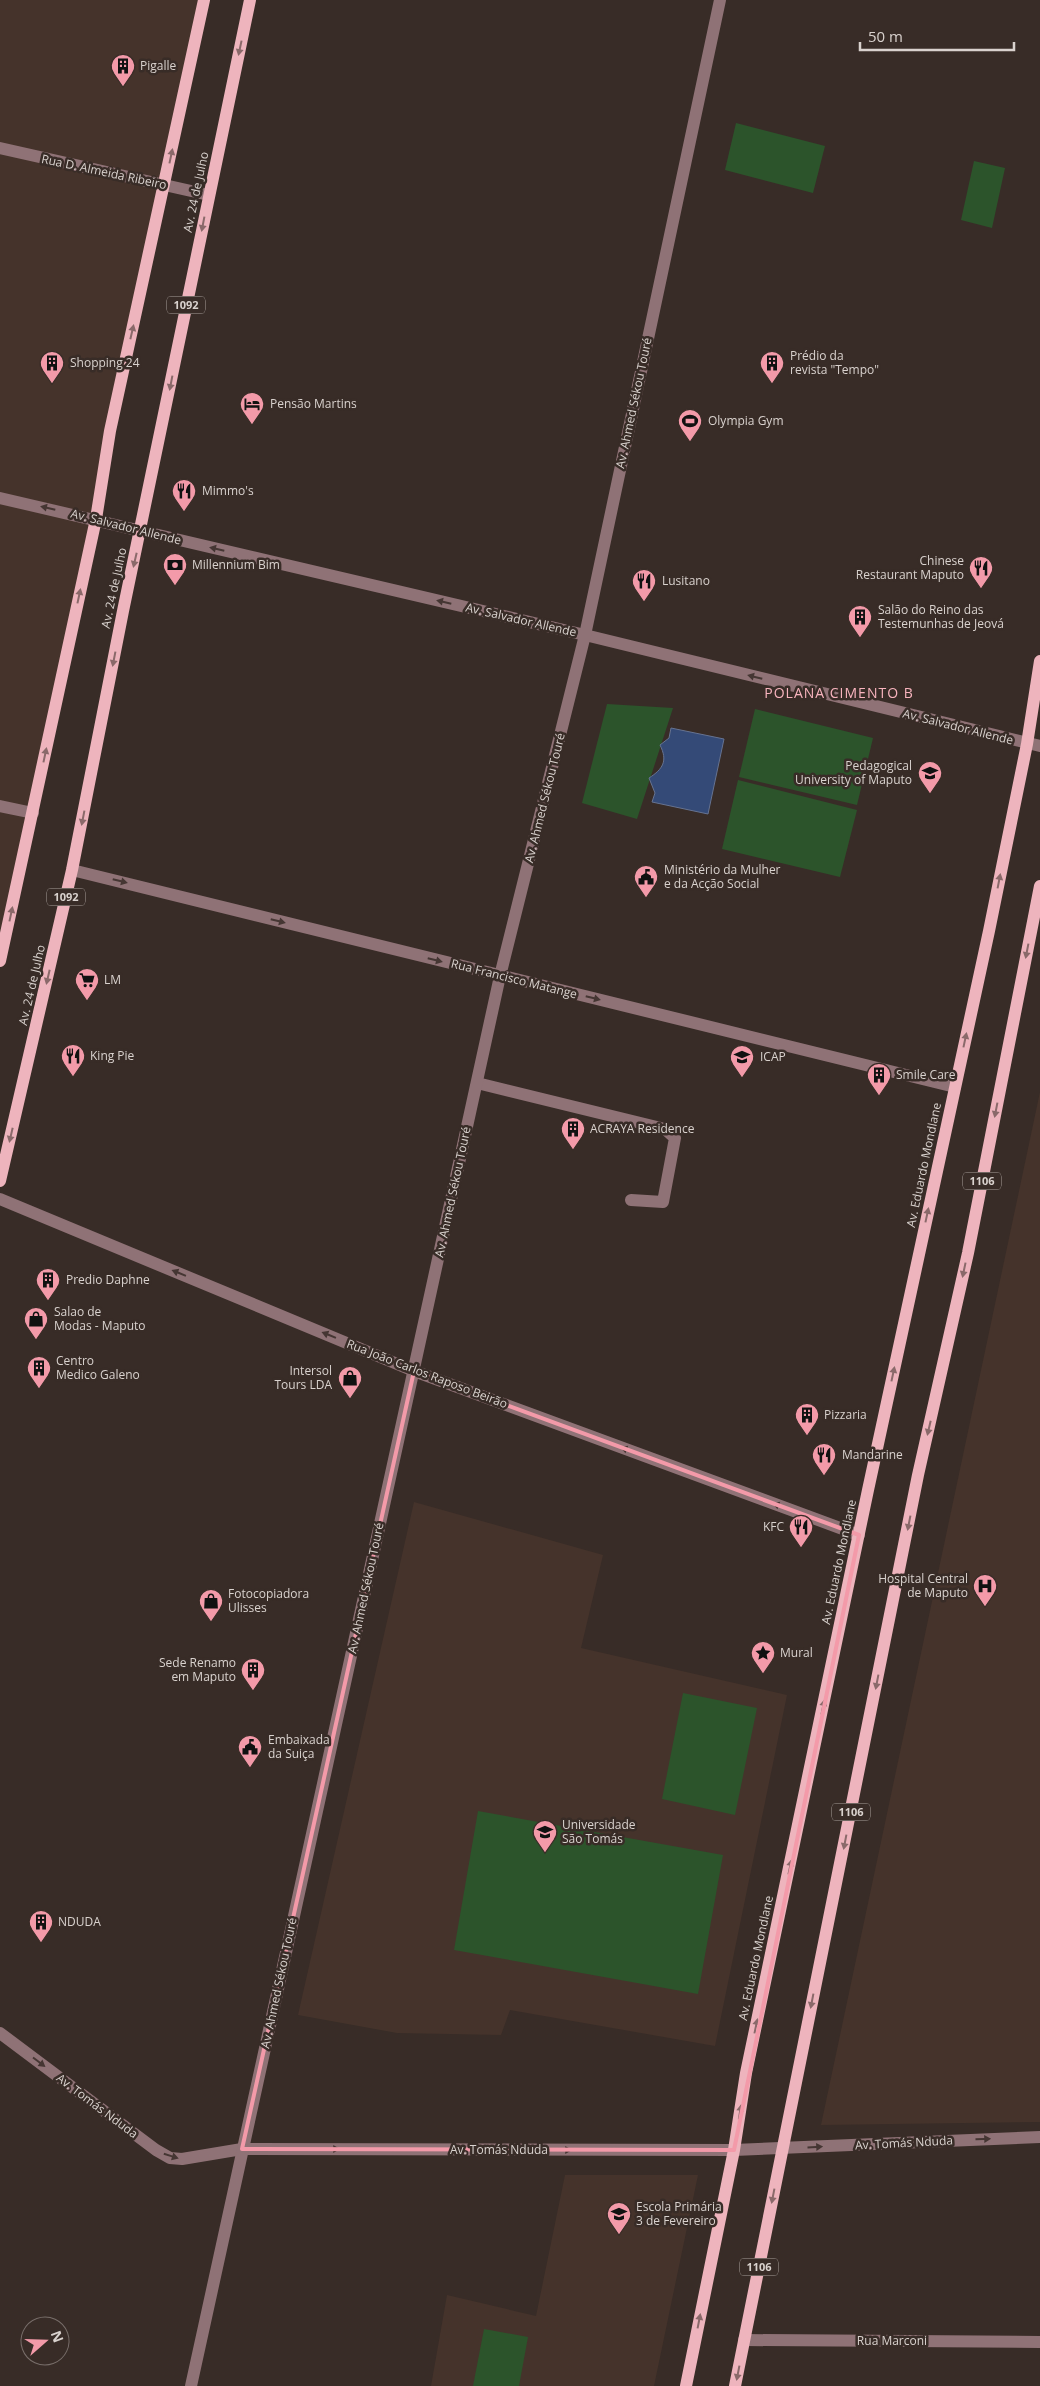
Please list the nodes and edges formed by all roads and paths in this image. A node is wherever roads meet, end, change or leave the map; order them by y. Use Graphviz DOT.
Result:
graph roads {
  1 [pos="204,0"];
  2 [pos="250,0"];
  3 [pos="720,0"];
  4 [pos="0,148"];
  5 [pos="165,185"];
  6 [pos="209,195"];
  7 [pos="0,498"];
  8 [pos="96,519"];
  9 [pos="141,531"];
  10 [pos="585,635"];
  11 [pos="1039,665"];
  12 [pos="1027,744"];
  13 [pos="1040,746"];
  14 [pos="0,806"];
  15 [pos="33,813"];
  16 [pos="72,870"];
  17 [pos="1040,886"];
  18 [pos="0,961"];
  19 [pos="500,976"];
  20 [pos="477,1083"];
  21 [pos="955,1087"];
  22 [pos="0,1181"];
  23 [pos="0,1199"];
  24 [pos="631,1200"];
  25 [pos="414,1371"];
  26 [pos="859,1535"];
  27 [pos="0,2033"];
  28 [pos="1040,2137"];
  29 [pos="783,2148"];
  30 [pos="242,2149"];
  31 [pos="734,2150"];
  32 [pos="744,2340"];
  33 [pos="1040,2342"];
  34 [pos="191,2386"];
  35 [pos="686,2386"];
  36 [pos="735,2386"];
  5 -- 1 [label="main road, one-way"];
  2 -- 6 [label="main road, Av. 24 de Julho / 1092, one-way"];
  3 -- 10 [label="street, Av. Ahmed Sékou Touré"];
  4 -- 5 [label="street, Rua D. Almeida Ribeiro"];
  5 -- 6 [label="street, Rua D. Almeida Ribeiro"];
  8 -- 5 [label="main road, one-way"];
  6 -- 9 [label="main road, Av. 24 de Julho / 1092, one-way"];
  8 -- 7 [label="street, Av. Salvador Allende, one-way"];
  8 -- 9 [label="street, Av. Salvador Allende"];
  15 -- 8 [label="main road, one-way"];
  10 -- 9 [label="street, Av. Salvador Allende, one-way"];
  9 -- 16 [label="main road, Av. 24 de Julho / 1092, one-way"];
  12 -- 10 [label="street, Av. Salvador Allende, one-way"];
  10 -- 19 [label="street, Av. Ahmed Sékou Touré"];
  11 -- 12 [label="main road, Av. Eduardo Mondlane"];
  12 -- 13 [label="street, Av. Salvador Allende"];
  21 -- 12 [label="main road, Av. Eduardo Mondlane, one-way"];
  14 -- 15 [label="street"];
  18 -- 15 [label="main road, one-way"];
  16 -- 19 [label="street, Rua Francisco Matange, one-way"];
  16 -- 22 [label="main road, Av. 24 de Julho / 1092, one-way"];
  17 -- 29 [label="main road, 1106, one-way"];
  19 -- 20 [label="street, Av. Ahmed Sékou Touré"];
  19 -- 21 [label="street, Rua Francisco Matange, one-way"];
  20 -- 24 [label="street"];
  20 -- 25 [label="street, Av. Ahmed Sékou Touré"];
  26 -- 21 [label="main road, Av. Eduardo Mondlane, one-way"];
  25 -- 23 [label="street, Rua João Carlos Raposo Beirão, one-way"];
  26 -- 25 [label="street, Rua João Carlos Raposo Beirão, one-way"];
  25 -- 30 [label="street, Av. Ahmed Sékou Touré"];
  31 -- 26 [label="main road, Av. Eduardo Mondlane, one-way"];
  27 -- 30 [label="street, Av. Tomás Nduda, one-way"];
  29 -- 28 [label="street, Av. Tomás Nduda, one-way"];
  29 -- 31 [label="street, Av. Tomás Nduda"];
  29 -- 32 [label="main road, 1106, one-way"];
  30 -- 31 [label="street, Av. Tomás Nduda, one-way"];
  30 -- 34 [label="street, Av. Ahmed Sékou Touré"];
  35 -- 31 [label="main road, Av. Eduardo Mondlane, one-way"];
  32 -- 33 [label="street, Rua Marconi"];
  32 -- 36 [label="main road, 1106, one-way"];
}
